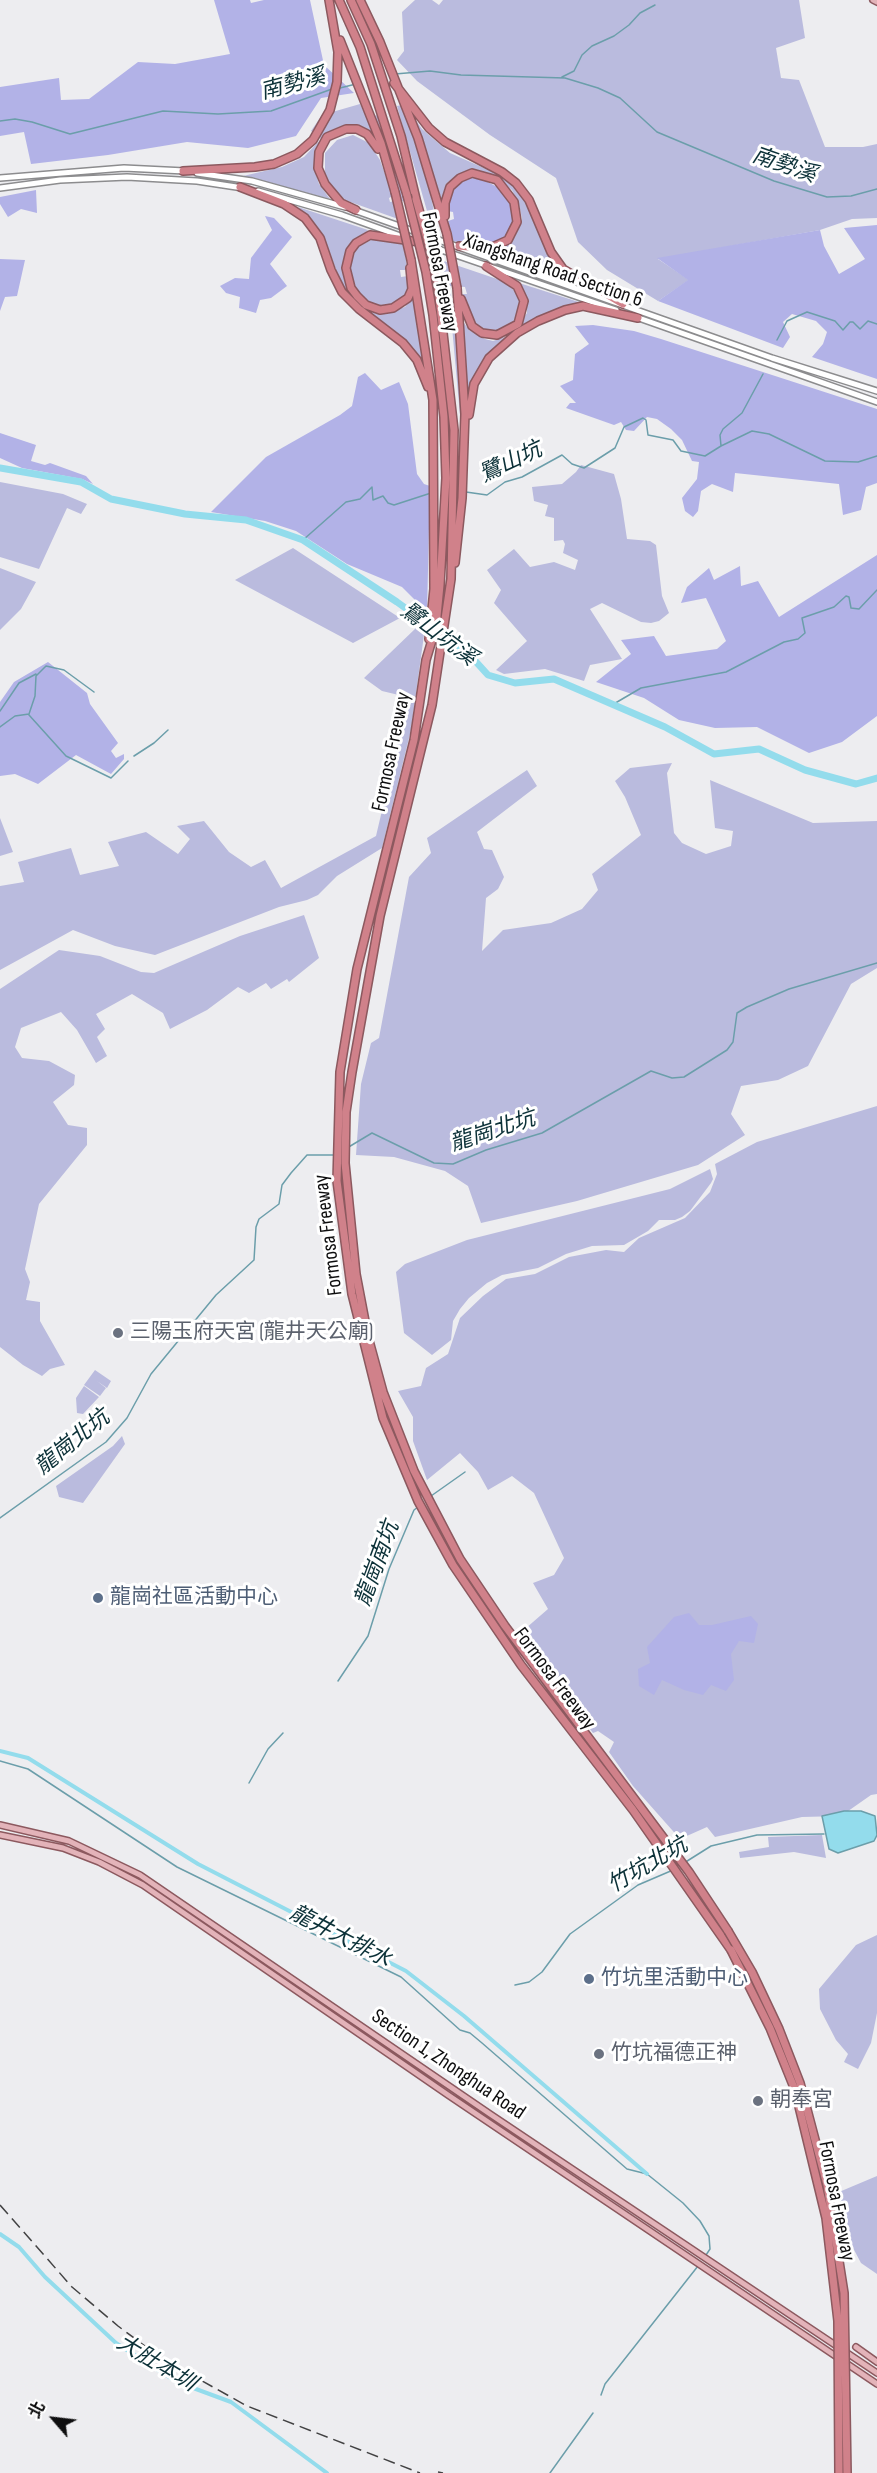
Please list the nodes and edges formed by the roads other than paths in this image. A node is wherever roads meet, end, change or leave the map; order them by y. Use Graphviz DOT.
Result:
graph roads {
  1 [pos="329,0"];
  2 [pos="339,0"];
  3 [pos="351,0"];
  4 [pos="360,0"];
  5 [pos="394,83"];
  6 [pos="183,171"];
  7 [pos="390,173"];
  8 [pos="0,178"];
  9 [pos="240,187"];
  10 [pos="0,188"];
  11 [pos="356,210"];
  12 [pos="447,234"];
  13 [pos="419,242"];
  14 [pos="459,246"];
  15 [pos="411,260"];
  16 [pos="486,266"];
  17 [pos="457,288"];
  18 [pos="623,304"];
  19 [pos="638,318"];
  20 [pos="877,391"];
  21 [pos="877,402"];
  22 [pos="434,419"];
  23 [pos="465,444"];
  24 [pos="459,479"];
  25 [pos="450,579"];
  26 [pos="437,587"];
  27 [pos="0,1825"];
  28 [pos="0,1835"];
  29 [pos="856,2347"];
  30 [pos="877,2362"];
  31 [pos="877,2373"];
  32 [pos="877,2384"];
  33 [pos="839,2473"];
  34 [pos="847,2473"];
  1 -- 6 [label="highway"];
  1 -- 7 [label="highway"];
  2 -- 26 [label="highway, Formosa Freeway, bridge"];
  3 -- 24 [label="highway, Formosa Freeway, bridge"];
  4 -- 5 [label="highway"];
  5 -- 12 [label="highway"];
  5 -- 18 [label="highway"];
  6 -- 8 [label="main road, Xiangshang Road Section 6"];
  6 -- 11 [label="main road, Xiangshang Road Section 6"];
  7 -- 11 [label="highway"];
  7 -- 15 [label="highway, bridge"];
  9 -- 10 [label="main road, Xiangshang Road Section 6"];
  9 -- 13 [label="main road, Xiangshang Road Section 6"];
  9 -- 22 [label="highway"];
  11 -- 14 [label="main road, Xiangshang Road Section 6"];
  12 -- 14 [label="highway"];
  12 -- 17 [label="highway, bridge"];
  13 -- 15 [label="highway"];
  13 -- 16 [label="main road, Xiangshang Road Section 6"];
  14 -- 18 [label="main road, Xiangshang Road Section 6"];
  15 -- 22 [label="highway"];
  16 -- 17 [label="highway"];
  16 -- 19 [label="main road, Xiangshang Road Section 6"];
  17 -- 23 [label="highway"];
  18 -- 20 [label="main road, Xiangshang Road Section 6"];
  19 -- 21 [label="main road, Xiangshang Road Section 6"];
  19 -- 23 [label="highway"];
  22 -- 26 [label="highway"];
  23 -- 24 [label="highway"];
  24 -- 25 [label="highway, Formosa Freeway"];
  24 -- 25 [label="highway"];
  25 -- 34 [label="highway, Formosa Freeway, bridge"];
  26 -- 33 [label="highway, Formosa Freeway, bridge"];
  27 -- 31 [label="main road, Section 1, Zhonghua Road"];
  28 -- 32 [label="main road, Section 1, Zhonghua Road"];
  29 -- 30 [label="main road"];
}
